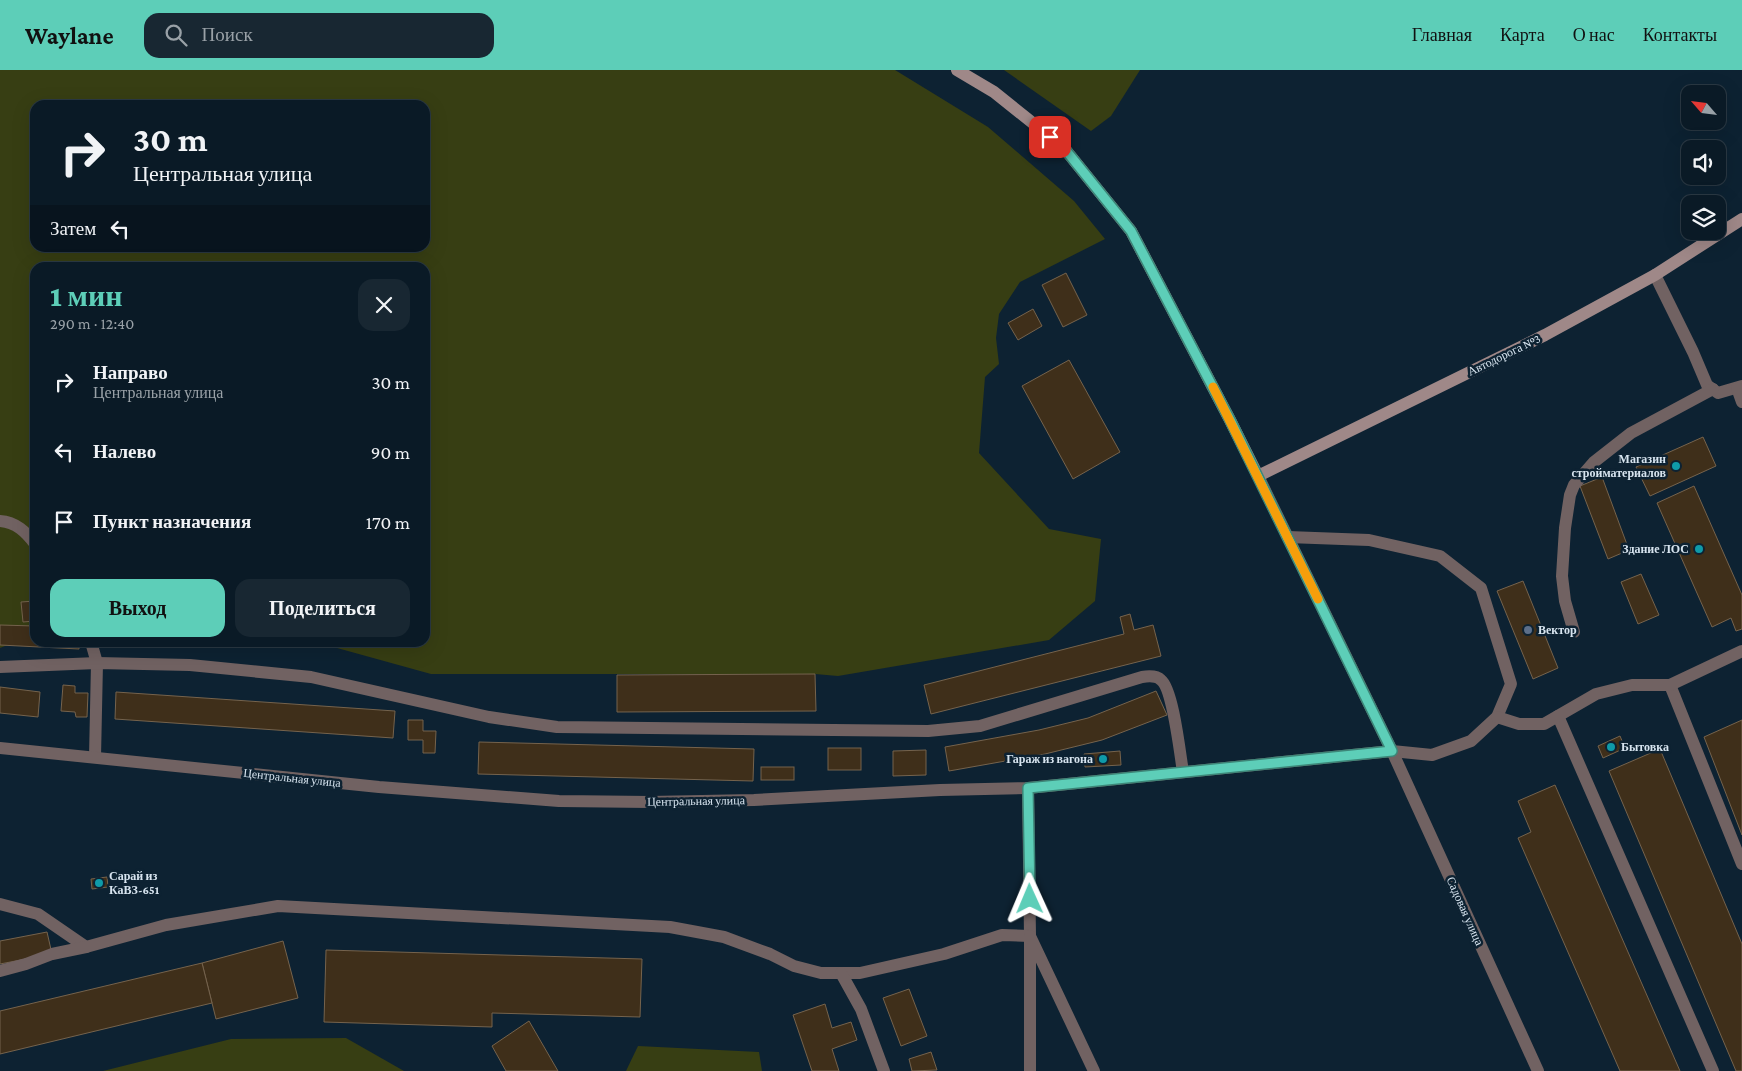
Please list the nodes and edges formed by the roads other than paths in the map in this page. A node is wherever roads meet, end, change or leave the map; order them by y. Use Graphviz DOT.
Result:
graph roads {
  1 [pos="958,70"];
  2 [pos="1742,219"];
  3 [pos="1655,275"];
  4 [pos="1739,387"];
  5 [pos="1713,389"];
  6 [pos="1742,402"];
  7 [pos="1258,476"];
  8 [pos="0,521"];
  9 [pos="30,537"];
  10 [pos="1288,537"];
  11 [pos="1574,632"];
  12 [pos="92,647"];
  13 [pos="1742,651"];
  14 [pos="97,663"];
  15 [pos="0,667"];
  16 [pos="1670,685"];
  17 [pos="1558,716"];
  18 [pos="1497,718"];
  19 [pos="0,748"];
  20 [pos="1392,751"];
  21 [pos="95,757"];
  22 [pos="1183,772"];
  23 [pos="1028,788"];
  24 [pos="1742,864"];
  25 [pos="0,904"];
  26 [pos="1030,936"];
  27 [pos="86,948"];
  28 [pos="0,971"];
  29 [pos="841,973"];
  30 [pos="884,1071"];
  31 [pos="1030,1071"];
  32 [pos="1094,1071"];
  33 [pos="1538,1071"];
  34 [pos="1713,1071"];
  1 -- 7 [label="street"];
  2 -- 3 [label="street, Автодорога №3"];
  3 -- 5 [label="street"];
  3 -- 7 [label="street, Автодорога №3"];
  4 -- 5 [label="street"];
  4 -- 6 [label="street"];
  5 -- 11 [label="street"];
  7 -- 10 [label="street, Садовая улица"];
  8 -- 9 [label="street"];
  10 -- 18 [label="street"];
  10 -- 20 [label="street, Садовая улица"];
  12 -- 14 [label="street"];
  13 -- 16 [label="street"];
  14 -- 15 [label="street"];
  14 -- 21 [label="street"];
  14 -- 22 [label="street"];
  16 -- 17 [label="street"];
  16 -- 24 [label="street"];
  17 -- 18 [label="street"];
  17 -- 34 [label="street"];
  18 -- 20 [label="street, Центральная улица"];
  19 -- 21 [label="street, Центральная улица"];
  20 -- 22 [label="street, Центральная улица"];
  20 -- 33 [label="street, Садовая улица"];
  21 -- 23 [label="street, Центральная улица"];
  22 -- 23 [label="street, Центральная улица"];
  23 -- 26 [label="street"];
  25 -- 27 [label="street"];
  26 -- 29 [label="street"];
  26 -- 31 [label="street"];
  26 -- 32 [label="street"];
  27 -- 28 [label="street"];
  27 -- 29 [label="street"];
  29 -- 30 [label="street"];
}
